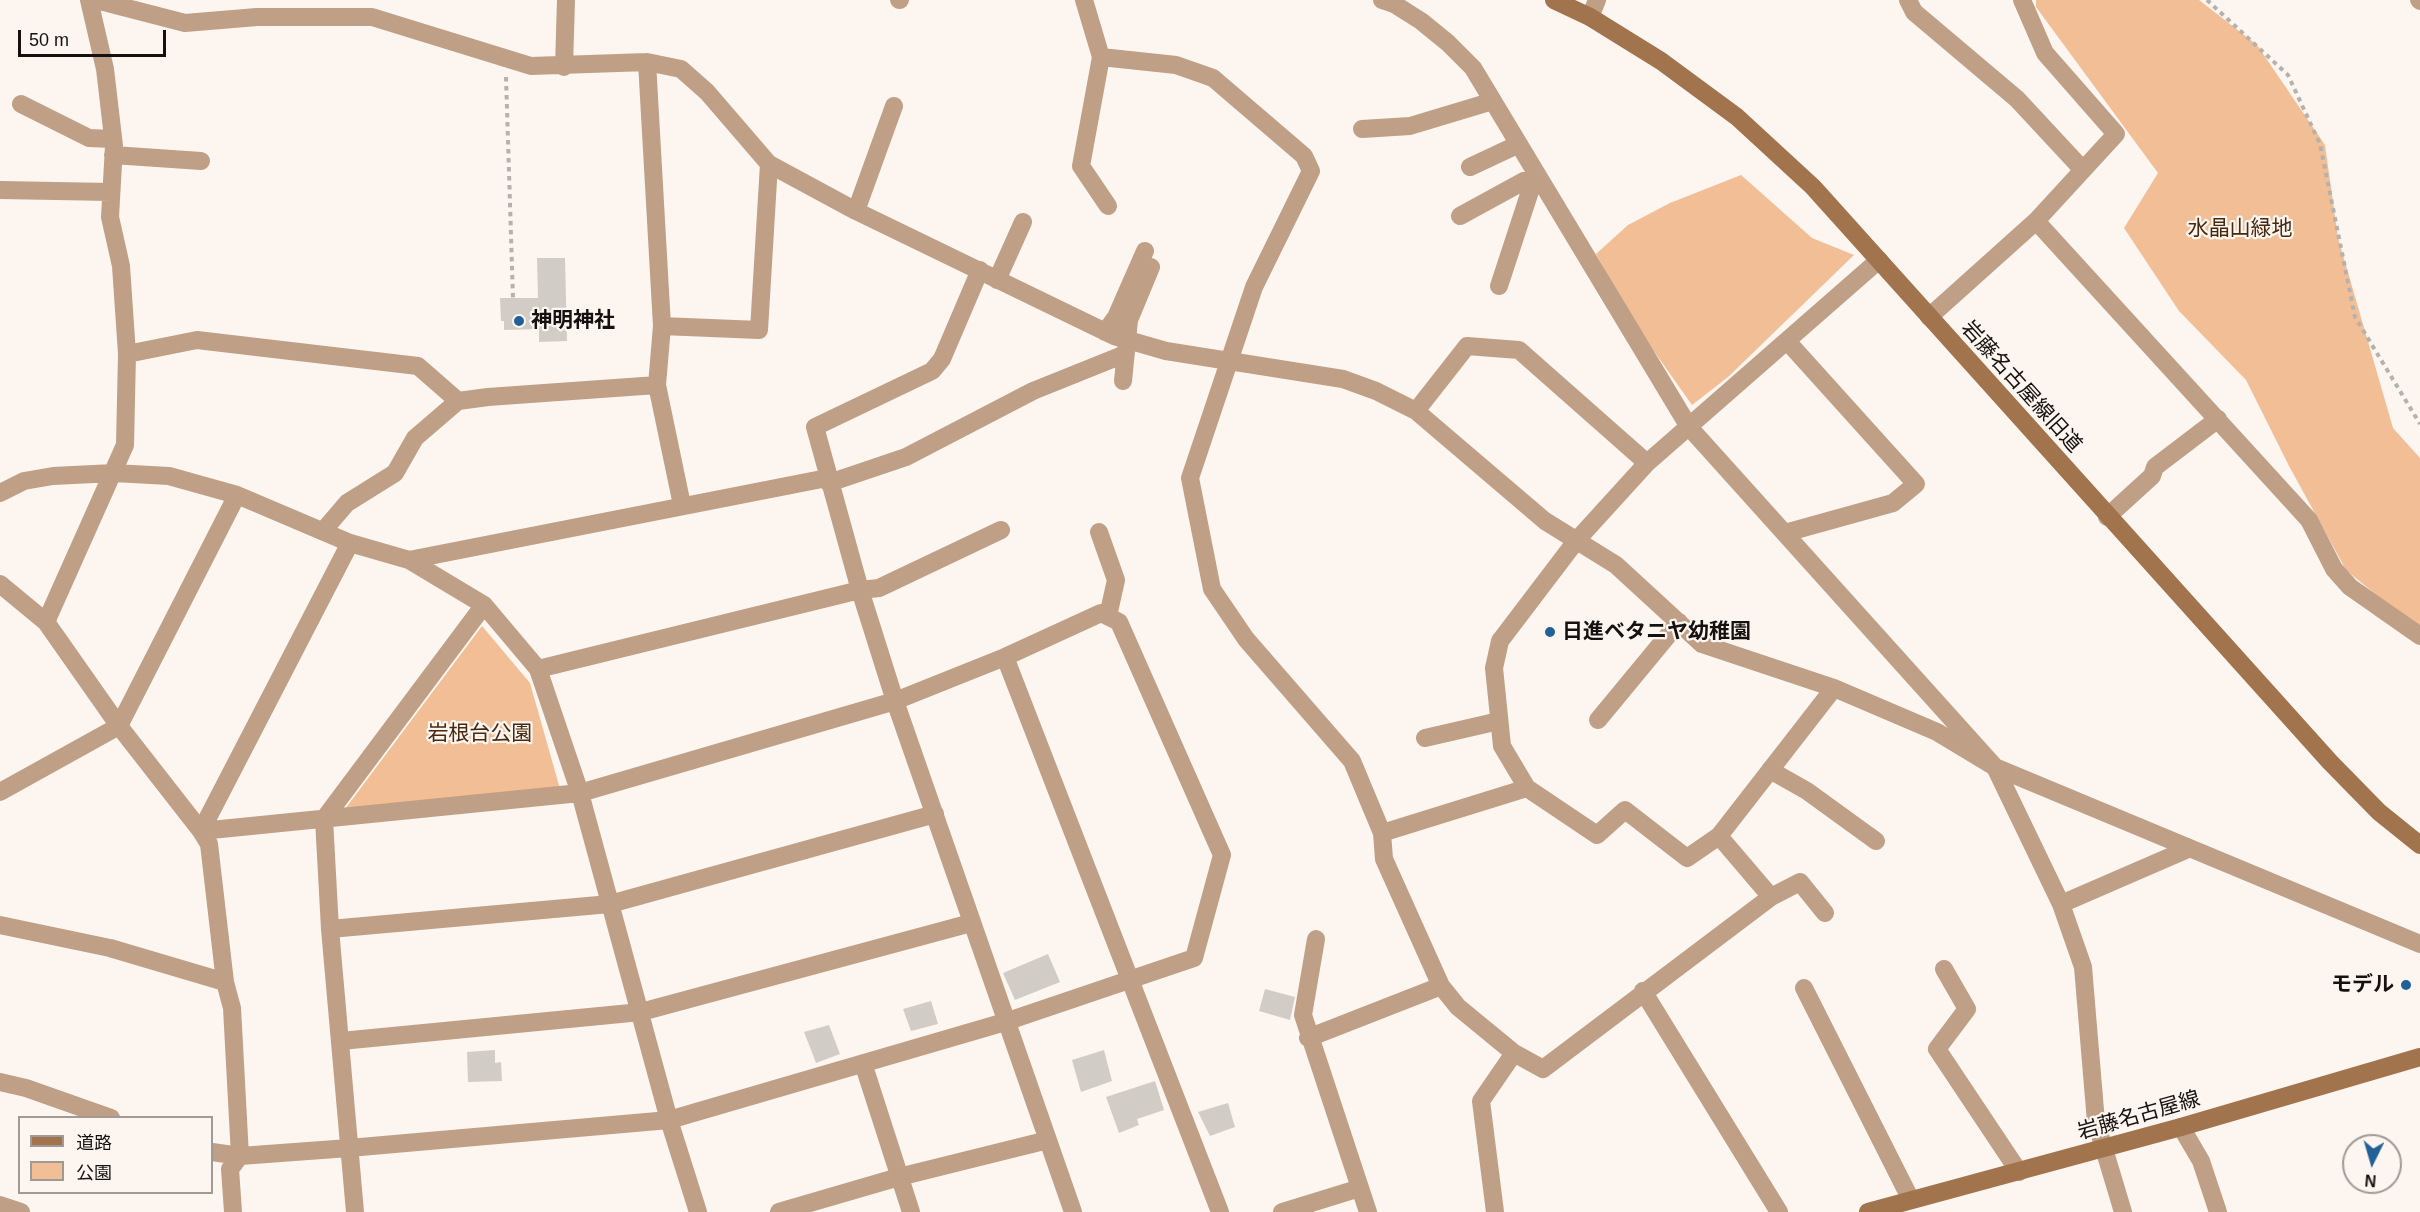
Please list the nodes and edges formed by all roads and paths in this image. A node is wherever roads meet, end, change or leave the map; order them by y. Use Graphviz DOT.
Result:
graph roads {
  1 [pos="89,0"];
  2 [pos="96,0"];
  3 [pos="566,0"];
  4 [pos="1084,0"];
  5 [pos="1382,0"];
  6 [pos="1554,0"];
  7 [pos="1598,0"];
  8 [pos="1908,0"];
  9 [pos="2022,0"];
  10 [pos="2207,0"];
  11 [pos="257,8"];
  12 [pos="371,9"];
  13 [pos="1590,17"];
  14 [pos="1101,57"];
  15 [pos="505,58"];
  16 [pos="646,62"];
  17 [pos="564,67"];
  18 [pos="1493,101"];
  19 [pos="21,104"];
  20 [pos="894,106"];
  21 [pos="1362,129"];
  22 [pos="1519,144"];
  23 [pos="113,147"];
  24 [pos="201,161"];
  25 [pos="769,164"];
  26 [pos="1470,167"];
  27 [pos="2083,170"];
  28 [pos="1535,176"];
  29 [pos="0,190"];
  30 [pos="111,192"];
  31 [pos="1108,206"];
  32 [pos="856,211"];
  33 [pos="1460,216"];
  34 [pos="2036,221"];
  35 [pos="1023,222"];
  36 [pos="1879,260"];
  37 [pos="981,270"];
  38 [pos="997,280"];
  39 [pos="1499,286"];
  40 [pos="513,298"];
  41 [pos="1929,317"];
  42 [pos="662,326"];
  43 [pos="1105,332"];
  44 [pos="1787,340"];
  45 [pos="1125,347"];
  46 [pos="127,354"];
  47 [pos="1228,362"];
  48 [pos="1123,381"];
  49 [pos="657,385"];
  50 [pos="458,401"];
  51 [pos="1416,411"];
  52 [pos="2218,419"];
  53 [pos="2420,424"];
  54 [pos="1689,426"];
  55 [pos="1647,463"];
  56 [pos="114,473"];
  57 [pos="828,481"];
  58 [pos="0,494"];
  59 [pos="237,495"];
  60 [pos="682,505"];
  61 [pos="2108,517"];
  62 [pos="1001,530"];
  63 [pos="323,531"];
  64 [pos="1099,532"];
  65 [pos="1785,533"];
  66 [pos="1576,541"];
  67 [pos="350,543"];
  68 [pos="409,560"];
  69 [pos="0,584"];
  70 [pos="860,590"];
  71 [pos="484,605"];
  72 [pos="1108,616"];
  73 [pos="46,622"];
  74 [pos="1679,622"];
  75 [pos="2420,636"];
  76 [pos="1005,657"];
  77 [pos="538,669"];
  78 [pos="1834,688"];
  79 [pos="895,701"];
  80 [pos="1598,720"];
  81 [pos="1499,721"];
  82 [pos="119,726"];
  83 [pos="1425,738"];
  84 [pos="1995,767"];
  85 [pos="1770,770"];
  86 [pos="1527,788"];
  87 [pos="0,792"];
  88 [pos="580,793"];
  89 [pos="934,814"];
  90 [pos="324,819"];
  91 [pos="201,831"];
  92 [pos="1382,833"];
  93 [pos="1719,836"];
  94 [pos="1876,841"];
  95 [pos="2420,845"];
  96 [pos="2188,849"];
  97 [pos="1770,897"];
  98 [pos="2061,903"];
  99 [pos="610,904"];
  100 [pos="1825,913"];
  101 [pos="971,923"];
  102 [pos="0,925"];
  103 [pos="330,929"];
  104 [pos="1316,939"];
  105 [pos="2420,944"];
  106 [pos="1944,969"];
  107 [pos="1130,978"];
  108 [pos="225,982"];
  109 [pos="1441,986"];
  110 [pos="1804,988"];
  111 [pos="1643,991"];
  112 [pos="641,1012"];
  113 [pos="1005,1022"];
  114 [pos="1308,1038"];
  115 [pos="341,1041"];
  116 [pos="1514,1053"];
  117 [pos="2420,1057"];
  118 [pos="863,1064"];
  119 [pos="0,1082"];
  120 [pos="105,1116"];
  121 [pos="669,1120"];
  122 [pos="2181,1127"];
  123 [pos="1048,1140"];
  124 [pos="350,1148"];
  125 [pos="2105,1149"];
  126 [pos="213,1152"];
  127 [pos="240,1155"];
  128 [pos="2019,1172"];
  129 [pos="899,1177"];
  130 [pos="1360,1188"];
  131 [pos="1911,1200"];
  132 [pos="0,1205"];
  133 [pos="21,1212"];
  134 [pos="233,1212"];
  135 [pos="355,1212"];
  136 [pos="698,1212"];
  137 [pos="779,1212"];
  138 [pos="911,1212"];
  139 [pos="1073,1212"];
  140 [pos="1220,1212"];
  141 [pos="1282,1212"];
  142 [pos="1368,1212"];
  143 [pos="1495,1212"];
  144 [pos="1779,1212"];
  145 [pos="1868,1212"];
  146 [pos="2123,1212"];
  147 [pos="2218,1212"];
  1 -- 23 [label="street"];
  2 -- 11 [label="street"];
  3 -- 17 [label="street"];
  4 -- 14 [label="street"];
  5 -- 18 [label="street"];
  6 -- 13 [label="street, 岩藤名古屋線旧道"];
  7 -- 13 [label="street"];
  8 -- 27 [label="street"];
  9 -- 27 [label="street"];
  10 -- 53 [label="path"];
  11 -- 12 [label="street"];
  12 -- 15 [label="street"];
  13 -- 36 [label="street, 岩藤名古屋線旧道"];
  14 -- 31 [label="street"];
  14 -- 47 [label="street"];
  15 -- 17 [label="street"];
  15 -- 40 [label="path"];
  16 -- 17 [label="street"];
  16 -- 25 [label="street"];
  16 -- 42 [label="street"];
  18 -- 21 [label="street"];
  18 -- 22 [label="street"];
  19 -- 23 [label="street"];
  20 -- 32 [label="street"];
  22 -- 26 [label="street"];
  22 -- 28 [label="street"];
  23 -- 24 [label="street"];
  23 -- 30 [label="street"];
  25 -- 32 [label="street"];
  25 -- 42 [label="street"];
  27 -- 34 [label="street"];
  28 -- 33 [label="street"];
  28 -- 39 [label="street"];
  28 -- 54 [label="street"];
  29 -- 30 [label="street"];
  30 -- 46 [label="street"];
  32 -- 37 [label="street"];
  34 -- 41 [label="street"];
  34 -- 52 [label="street"];
  35 -- 38 [label="street"];
  36 -- 41 [label="street, 岩藤名古屋線旧道"];
  36 -- 44 [label="street"];
  37 -- 38 [label="street"];
  37 -- 57 [label="street"];
  38 -- 43 [label="street"];
  41 -- 61 [label="street, 岩藤名古屋線旧道"];
  42 -- 49 [label="street"];
  43 -- 45 [label="street"];
  43 -- 45 [label="street"];
  44 -- 54 [label="street"];
  44 -- 65 [label="street"];
  45 -- 47 [label="street"];
  45 -- 48 [label="street"];
  45 -- 57 [label="street"];
  46 -- 50 [label="street"];
  46 -- 56 [label="street"];
  47 -- 51 [label="street"];
  47 -- 92 [label="street"];
  49 -- 50 [label="street"];
  49 -- 60 [label="street"];
  50 -- 63 [label="street"];
  51 -- 55 [label="street"];
  51 -- 66 [label="street"];
  52 -- 61 [label="street"];
  52 -- 75 [label="street"];
  54 -- 55 [label="street"];
  54 -- 65 [label="street"];
  55 -- 66 [label="street"];
  56 -- 58 [label="street"];
  56 -- 59 [label="street"];
  56 -- 73 [label="street"];
  57 -- 60 [label="street"];
  57 -- 70 [label="street"];
  59 -- 63 [label="street"];
  59 -- 82 [label="street"];
  60 -- 68 [label="street"];
  61 -- 95 [label="street, 岩藤名古屋線旧道"];
  62 -- 70 [label="street"];
  63 -- 67 [label="street"];
  64 -- 72 [label="street"];
  65 -- 84 [label="street"];
  66 -- 74 [label="street"];
  66 -- 81 [label="street"];
  67 -- 68 [label="street"];
  67 -- 91 [label="street"];
  68 -- 71 [label="street"];
  69 -- 73 [label="street"];
  70 -- 77 [label="street"];
  70 -- 79 [label="street"];
  71 -- 77 [label="street"];
  71 -- 90 [label="street"];
  72 -- 76 [label="street"];
  72 -- 107 [label="street"];
  73 -- 82 [label="street"];
  74 -- 78 [label="street"];
  74 -- 80 [label="street"];
  76 -- 79 [label="street"];
  76 -- 107 [label="street"];
  77 -- 88 [label="street"];
  78 -- 84 [label="street"];
  78 -- 85 [label="street"];
  79 -- 88 [label="street"];
  79 -- 89 [label="street"];
  81 -- 83 [label="street"];
  81 -- 86 [label="street"];
  82 -- 87 [label="street"];
  82 -- 91 [label="street"];
  84 -- 96 [label="street"];
  84 -- 98 [label="street"];
  85 -- 93 [label="street"];
  85 -- 94 [label="street"];
  86 -- 92 [label="street"];
  86 -- 93 [label="street"];
  88 -- 90 [label="street"];
  88 -- 99 [label="street"];
  89 -- 99 [label="street"];
  89 -- 101 [label="street"];
  90 -- 91 [label="street"];
  90 -- 103 [label="street"];
  91 -- 108 [label="street"];
  92 -- 109 [label="street"];
  93 -- 97 [label="street"];
  96 -- 98 [label="street"];
  96 -- 105 [label="street"];
  97 -- 100 [label="street"];
  97 -- 111 [label="street"];
  98 -- 125 [label="street"];
  99 -- 103 [label="street"];
  99 -- 112 [label="street"];
  101 -- 112 [label="street"];
  101 -- 113 [label="street"];
  102 -- 108 [label="street"];
  103 -- 115 [label="street"];
  104 -- 114 [label="street"];
  106 -- 128 [label="street"];
  107 -- 113 [label="street"];
  107 -- 140 [label="street"];
  108 -- 127 [label="street"];
  109 -- 114 [label="street"];
  109 -- 116 [label="street"];
  110 -- 131 [label="street"];
  111 -- 116 [label="street"];
  111 -- 144 [label="street"];
  112 -- 115 [label="street"];
  112 -- 121 [label="street"];
  113 -- 118 [label="street"];
  113 -- 123 [label="street"];
  114 -- 130 [label="street"];
  115 -- 124 [label="street"];
  116 -- 143 [label="street"];
  117 -- 122 [label="street, 岩藤名古屋線"];
  118 -- 121 [label="street"];
  118 -- 129 [label="street"];
  119 -- 120 [label="street"];
  121 -- 124 [label="street"];
  121 -- 136 [label="street"];
  122 -- 125 [label="street, 岩藤名古屋線"];
  122 -- 147 [label="street"];
  123 -- 129 [label="street"];
  123 -- 139 [label="street"];
  124 -- 127 [label="street"];
  124 -- 135 [label="street"];
  125 -- 128 [label="street, 岩藤名古屋線"];
  125 -- 146 [label="street"];
  126 -- 127 [label="street"];
  127 -- 134 [label="street"];
  128 -- 131 [label="street, 岩藤名古屋線"];
  129 -- 137 [label="street"];
  129 -- 138 [label="street"];
  130 -- 141 [label="street"];
  130 -- 142 [label="street"];
  131 -- 145 [label="street, 岩藤名古屋線"];
  132 -- 133 [label="street"];
}
